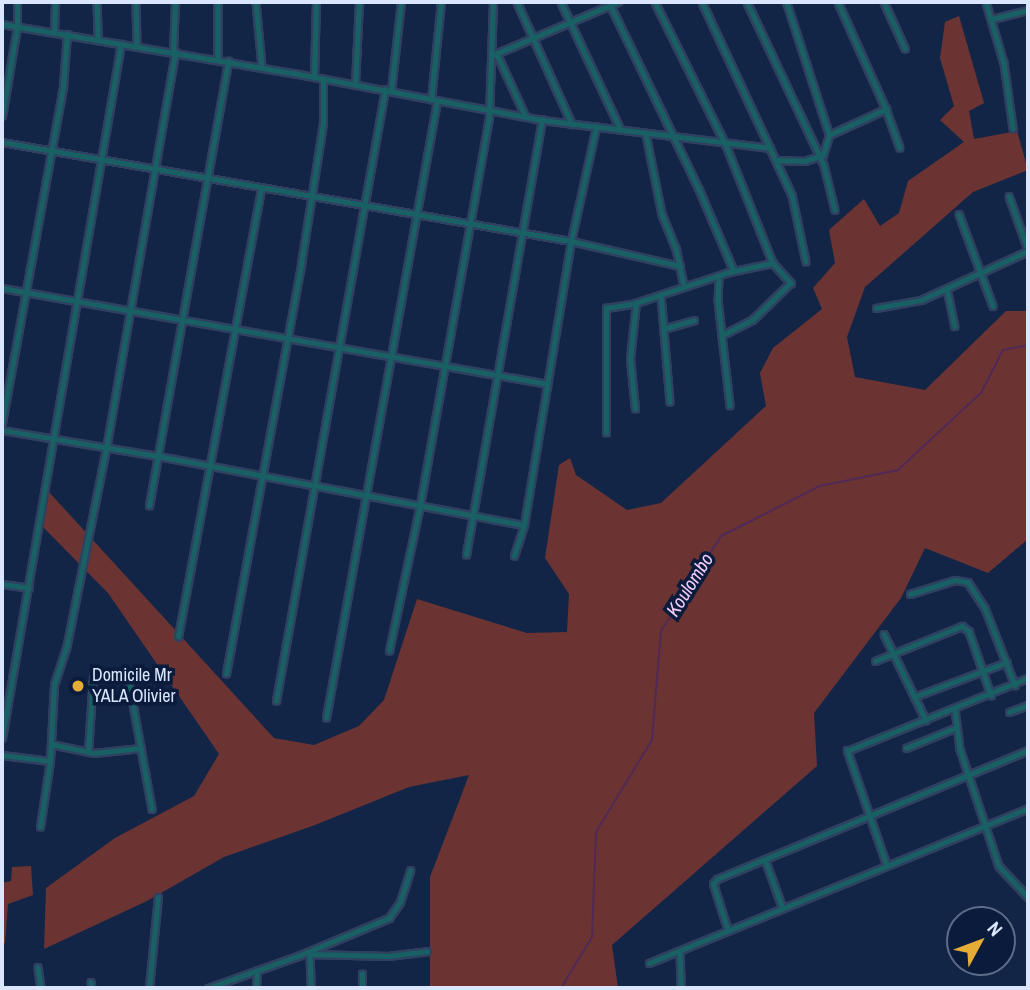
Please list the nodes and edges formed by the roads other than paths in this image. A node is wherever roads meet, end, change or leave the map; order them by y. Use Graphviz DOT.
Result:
graph roads {
  1 [pos="17,2"];
  2 [pos="55,2"];
  3 [pos="97,2"];
  4 [pos="136,2"];
  5 [pos="175,2"];
  6 [pos="218,2"];
  7 [pos="256,2"];
  8 [pos="316,2"];
  9 [pos="359,2"];
  10 [pos="401,2"];
  11 [pos="441,2"];
  12 [pos="493,2"];
  13 [pos="517,2"];
  14 [pos="561,2"];
  15 [pos="618,2"];
  16 [pos="654,2"];
  17 [pos="702,2"];
  18 [pos="747,2"];
  19 [pos="786,2"];
  20 [pos="838,2"];
  21 [pos="884,2"];
  22 [pos="986,2"];
  23 [pos="610,4"];
  24 [pos="1028,10"];
  25 [pos="992,19"];
  26 [pos="570,22"];
  27 [pos="2,24"];
  28 [pos="17,27"];
  29 [pos="54,32"];
  30 [pos="67,34"];
  31 [pos="534,38"];
  32 [pos="98,40"];
  33 [pos="121,44"];
  34 [pos="137,47"];
  35 [pos="905,48"];
  36 [pos="174,52"];
  37 [pos="495,54"];
  38 [pos="218,60"];
  39 [pos="228,61"];
  40 [pos="262,68"];
  41 [pos="314,77"];
  42 [pos="323,79"];
  43 [pos="355,84"];
  44 [pos="388,91"];
  45 [pos="434,101"];
  46 [pos="886,109"];
  47 [pos="490,111"];
  48 [pos="2,116"];
  49 [pos="527,117"];
  50 [pos="542,120"];
  51 [pos="572,124"];
  52 [pos="596,127"];
  53 [pos="1013,128"];
  54 [pos="621,131"];
  55 [pos="646,134"];
  56 [pos="829,135"];
  57 [pos="676,138"];
  58 [pos="2,142"];
  59 [pos="726,145"];
  60 [pos="770,148"];
  61 [pos="900,148"];
  62 [pos="49,149"];
  63 [pos="819,157"];
  64 [pos="777,160"];
  65 [pos="101,161"];
  66 [pos="154,170"];
  67 [pos="205,179"];
  68 [pos="261,188"];
  69 [pos="310,196"];
  70 [pos="1009,196"];
  71 [pos="365,206"];
  72 [pos="835,210"];
  73 [pos="417,214"];
  74 [pos="959,215"];
  75 [pos="470,223"];
  76 [pos="524,233"];
  77 [pos="571,241"];
  78 [pos="1028,250"];
  79 [pos="806,262"];
  80 [pos="773,263"];
  81 [pos="680,266"];
  82 [pos="734,271"];
  83 [pos="980,274"];
  84 [pos="719,276"];
  85 [pos="684,286"];
  86 [pos="2,288"];
  87 [pos="947,289"];
  88 [pos="25,291"];
  89 [pos="661,295"];
  90 [pos="78,301"];
  91 [pos="636,303"];
  92 [pos="993,306"];
  93 [pos="876,308"];
  94 [pos="128,310"];
  95 [pos="182,320"];
  96 [pos="694,320"];
  97 [pos="955,326"];
  98 [pos="234,329"];
  99 [pos="663,329"];
  100 [pos="722,336"];
  101 [pos="288,338"];
  102 [pos="339,346"];
  103 [pos="393,357"];
  104 [pos="444,366"];
  105 [pos="496,373"];
  106 [pos="548,384"];
  107 [pos="670,402"];
  108 [pos="730,405"];
  109 [pos="635,409"];
  110 [pos="2,423"];
  111 [pos="2,430"];
  112 [pos="606,433"];
  113 [pos="55,439"];
  114 [pos="106,449"];
  115 [pos="158,456"];
  116 [pos="210,465"];
  117 [pos="263,476"];
  118 [pos="313,485"];
  119 [pos="367,495"];
  120 [pos="420,505"];
  121 [pos="149,506"];
  122 [pos="472,514"];
  123 [pos="524,525"];
  124 [pos="466,555"];
  125 [pos="514,555"];
  126 [pos="2,584"];
  127 [pos="29,588"];
  128 [pos="910,594"];
  129 [pos="884,634"];
  130 [pos="178,637"];
  131 [pos="389,651"];
  132 [pos="893,654"];
  133 [pos="875,661"];
  134 [pos="1007,662"];
  135 [pos="982,671"];
  136 [pos="226,674"];
  137 [pos="93,676"];
  138 [pos="1028,678"];
  139 [pos="129,682"];
  140 [pos="1015,685"];
  141 [pos="991,695"];
  142 [pos="914,697"];
  143 [pos="276,701"];
  144 [pos="1028,705"];
  145 [pos="955,709"];
  146 [pos="1009,712"];
  147 [pos="326,718"];
  148 [pos="926,720"];
  149 [pos="955,728"];
  150 [pos="2,738"];
  151 [pos="51,744"];
  152 [pos="141,748"];
  153 [pos="906,748"];
  154 [pos="1028,750"];
  155 [pos="88,752"];
  156 [pos="2,755"];
  157 [pos="50,761"];
  158 [pos="969,775"];
  159 [pos="1028,807"];
  160 [pos="152,809"];
  161 [pos="867,815"];
  162 [pos="984,825"];
  163 [pos="40,827"];
  164 [pos="765,859"];
  165 [pos="886,864"];
  166 [pos="410,871"];
  167 [pos="158,897"];
  168 [pos="1028,897"];
  169 [pos="782,906"];
  170 [pos="728,930"];
  171 [pos="427,951"];
  172 [pos="680,952"];
  173 [pos="310,953"];
  174 [pos="649,963"];
  175 [pos="38,967"];
  176 [pos="257,971"];
  177 [pos="362,974"];
  178 [pos="41,988"];
  179 [pos="149,988"];
  180 [pos="208,988"];
  181 [pos="256,988"];
  182 [pos="311,988"];
  183 [pos="362,988"];
  184 [pos="681,988"];
  1 -- 28 [label="street"];
  2 -- 29 [label="street"];
  3 -- 32 [label="street"];
  4 -- 34 [label="street"];
  5 -- 36 [label="street"];
  6 -- 38 [label="street"];
  7 -- 40 [label="street"];
  8 -- 41 [label="street"];
  9 -- 43 [label="street"];
  10 -- 44 [label="street"];
  11 -- 45 [label="street"];
  12 -- 37 [label="street"];
  13 -- 31 [label="street"];
  14 -- 26 [label="street"];
  15 -- 23 [label="street"];
  16 -- 59 [label="street"];
  17 -- 60 [label="street"];
  18 -- 63 [label="street"];
  19 -- 56 [label="street"];
  20 -- 46 [label="street"];
  21 -- 35 [label="street"];
  22 -- 25 [label="street"];
  23 -- 26 [label="street"];
  23 -- 57 [label="street"];
  24 -- 25 [label="street"];
  25 -- 53 [label="street"];
  26 -- 31 [label="street"];
  26 -- 54 [label="street"];
  27 -- 28 [label="street"];
  28 -- 29 [label="street"];
  28 -- 48 [label="street"];
  29 -- 30 [label="street"];
  30 -- 32 [label="street"];
  30 -- 62 [label="street"];
  31 -- 37 [label="street"];
  31 -- 51 [label="street"];
  32 -- 33 [label="street"];
  33 -- 34 [label="street"];
  33 -- 65 [label="street"];
  34 -- 36 [label="street"];
  36 -- 38 [label="street"];
  36 -- 66 [label="street"];
  37 -- 47 [label="street"];
  37 -- 49 [label="street"];
  38 -- 39 [label="street"];
  39 -- 40 [label="street"];
  39 -- 67 [label="street"];
  40 -- 41 [label="street"];
  41 -- 42 [label="street"];
  42 -- 43 [label="street"];
  42 -- 69 [label="street"];
  43 -- 44 [label="street"];
  44 -- 45 [label="street"];
  44 -- 71 [label="street"];
  45 -- 47 [label="street"];
  45 -- 73 [label="street"];
  46 -- 56 [label="street"];
  46 -- 61 [label="street"];
  47 -- 49 [label="street"];
  47 -- 75 [label="street"];
  49 -- 50 [label="street"];
  50 -- 51 [label="street"];
  50 -- 76 [label="street"];
  51 -- 52 [label="street"];
  52 -- 54 [label="street"];
  52 -- 77 [label="street"];
  54 -- 55 [label="street"];
  55 -- 57 [label="street"];
  55 -- 81 [label="street"];
  56 -- 63 [label="street"];
  57 -- 59 [label="street"];
  57 -- 82 [label="street"];
  58 -- 62 [label="street"];
  59 -- 60 [label="street"];
  59 -- 80 [label="street"];
  60 -- 64 [label="street"];
  62 -- 65 [label="street"];
  62 -- 88 [label="street"];
  63 -- 64 [label="street"];
  63 -- 72 [label="street"];
  64 -- 79 [label="street"];
  65 -- 66 [label="street"];
  65 -- 90 [label="street"];
  66 -- 67 [label="street"];
  66 -- 94 [label="street"];
  67 -- 68 [label="street"];
  67 -- 95 [label="street"];
  68 -- 69 [label="street"];
  68 -- 98 [label="street"];
  69 -- 71 [label="street"];
  69 -- 101 [label="street"];
  70 -- 78 [label="street"];
  71 -- 73 [label="street"];
  71 -- 102 [label="street"];
  73 -- 75 [label="street"];
  73 -- 103 [label="street"];
  74 -- 83 [label="street"];
  75 -- 76 [label="street"];
  75 -- 104 [label="street"];
  76 -- 77 [label="street"];
  76 -- 105 [label="street"];
  77 -- 81 [label="street"];
  77 -- 106 [label="street"];
  78 -- 83 [label="street"];
  80 -- 82 [label="street"];
  80 -- 100 [label="street"];
  81 -- 85 [label="street"];
  82 -- 84 [label="street"];
  83 -- 87 [label="street"];
  83 -- 92 [label="street"];
  84 -- 85 [label="street"];
  84 -- 100 [label="street"];
  85 -- 89 [label="street"];
  86 -- 88 [label="street"];
  87 -- 93 [label="street"];
  87 -- 97 [label="street"];
  88 -- 90 [label="street"];
  88 -- 110 [label="street"];
  89 -- 91 [label="street"];
  89 -- 99 [label="street"];
  90 -- 94 [label="street"];
  90 -- 113 [label="street"];
  91 -- 109 [label="street"];
  91 -- 112 [label="street"];
  94 -- 95 [label="street"];
  94 -- 114 [label="street"];
  95 -- 98 [label="street"];
  95 -- 115 [label="street"];
  96 -- 99 [label="street"];
  98 -- 101 [label="street"];
  98 -- 116 [label="street"];
  99 -- 107 [label="street"];
  100 -- 108 [label="street"];
  101 -- 102 [label="street"];
  101 -- 117 [label="street"];
  102 -- 103 [label="street"];
  102 -- 118 [label="street"];
  103 -- 104 [label="street"];
  103 -- 119 [label="street"];
  104 -- 105 [label="street"];
  104 -- 120 [label="street"];
  105 -- 106 [label="street"];
  105 -- 122 [label="street"];
  106 -- 123 [label="street"];
  111 -- 113 [label="street"];
  113 -- 114 [label="street"];
  113 -- 127 [label="street"];
  114 -- 115 [label="street"];
  114 -- 151 [label="street"];
  115 -- 116 [label="street"];
  115 -- 121 [label="street"];
  116 -- 117 [label="street"];
  116 -- 130 [label="street"];
  117 -- 118 [label="street"];
  117 -- 136 [label="street"];
  118 -- 119 [label="street"];
  118 -- 143 [label="street"];
  119 -- 120 [label="street"];
  119 -- 147 [label="street"];
  120 -- 122 [label="street"];
  120 -- 131 [label="street"];
  122 -- 123 [label="street"];
  122 -- 124 [label="street"];
  123 -- 125 [label="street"];
  126 -- 127 [label="street"];
  127 -- 150 [label="street"];
  128 -- 134 [label="street"];
  129 -- 132 [label="street"];
  132 -- 133 [label="street"];
  132 -- 135 [label="street"];
  132 -- 142 [label="street"];
  134 -- 135 [label="street"];
  134 -- 140 [label="street"];
  135 -- 141 [label="street"];
  135 -- 142 [label="street"];
  137 -- 155 [label="street"];
  138 -- 140 [label="street"];
  139 -- 152 [label="street"];
  140 -- 141 [label="street"];
  141 -- 145 [label="street"];
  142 -- 148 [label="street"];
  144 -- 146 [label="street"];
  145 -- 148 [label="street"];
  145 -- 149 [label="street"];
  148 -- 161 [label="street"];
  149 -- 153 [label="street"];
  149 -- 158 [label="street"];
  151 -- 155 [label="street"];
  151 -- 157 [label="street"];
  152 -- 155 [label="street"];
  152 -- 160 [label="street"];
  154 -- 158 [label="street"];
  156 -- 157 [label="street"];
  157 -- 163 [label="street"];
  158 -- 161 [label="street"];
  158 -- 162 [label="street"];
  159 -- 162 [label="street"];
  161 -- 164 [label="street"];
  161 -- 165 [label="street"];
  162 -- 165 [label="street"];
  162 -- 168 [label="street"];
  164 -- 169 [label="street"];
  164 -- 170 [label="street"];
  165 -- 169 [label="street"];
  166 -- 173 [label="street"];
  167 -- 179 [label="street"];
  169 -- 170 [label="street"];
  170 -- 172 [label="street"];
  171 -- 173 [label="street"];
  172 -- 174 [label="street"];
  172 -- 184 [label="street"];
  173 -- 176 [label="street"];
  173 -- 182 [label="street"];
  175 -- 178 [label="street"];
  176 -- 180 [label="street"];
  176 -- 181 [label="street"];
  177 -- 183 [label="street"];
}
